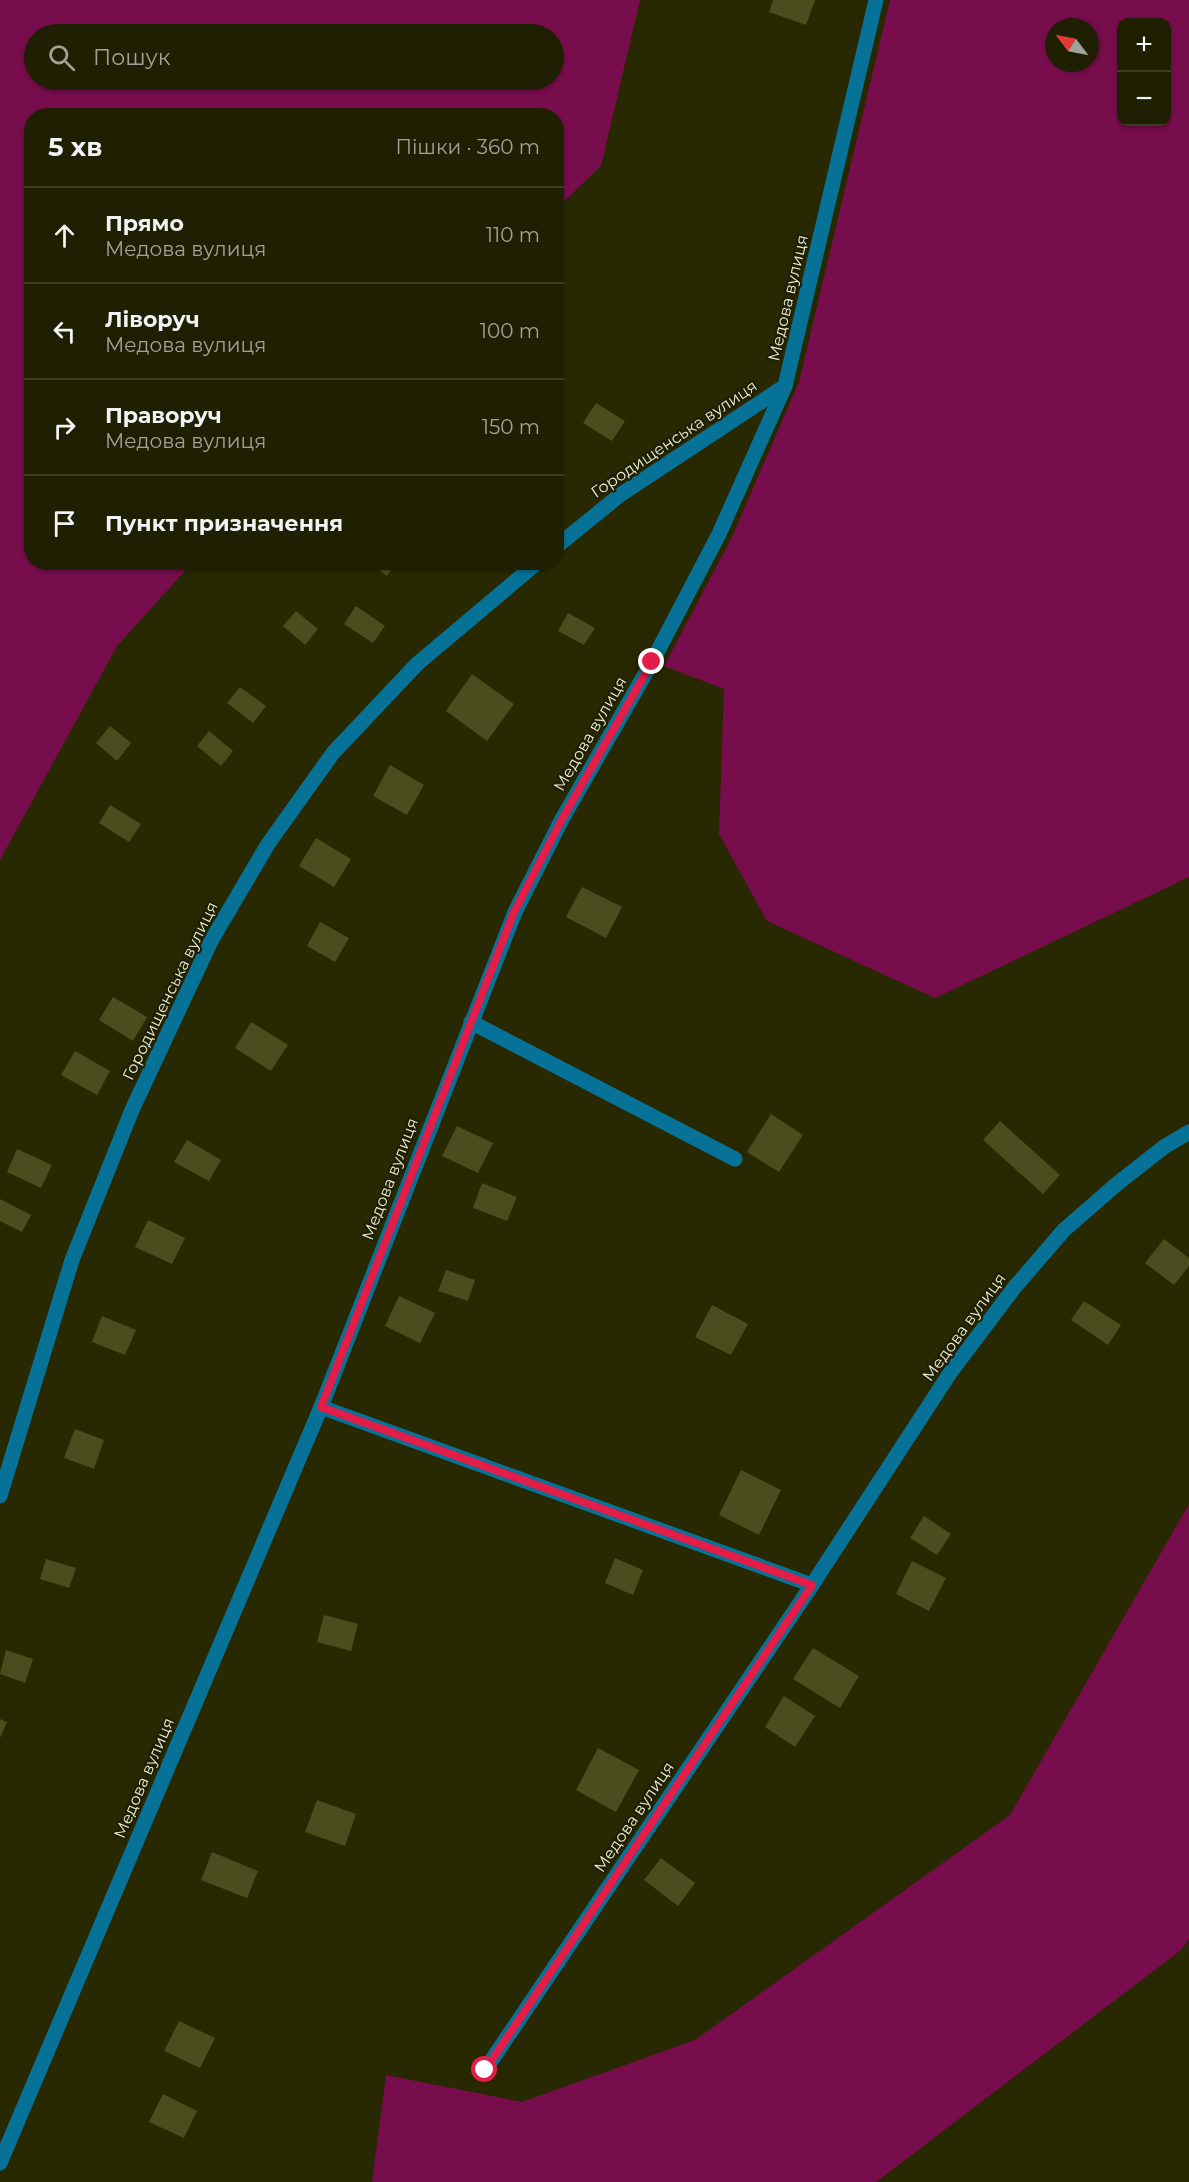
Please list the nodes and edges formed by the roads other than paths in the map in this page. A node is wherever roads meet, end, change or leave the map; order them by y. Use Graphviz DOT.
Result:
graph roads {
  1 [pos="876,0"];
  2 [pos="785,386"];
  3 [pos="564,540"];
  4 [pos="529,570"];
  5 [pos="471,1022"];
  6 [pos="1189,1132"];
  7 [pos="735,1159"];
  8 [pos="321,1407"];
  9 [pos="0,1496"];
  10 [pos="812,1585"];
  11 [pos="485,2070"];
  12 [pos="0,2163"];
  1 -- 2 [label="street, Медова вулиця"];
  2 -- 3 [label="street, Городищенська вулиця"];
  2 -- 5 [label="street, Медова вулиця"];
  4 -- 9 [label="street, Городищенська вулиця"];
  5 -- 7 [label="street"];
  5 -- 8 [label="street, Медова вулиця"];
  6 -- 10 [label="street, Медова вулиця"];
  8 -- 10 [label="street"];
  8 -- 12 [label="street, Медова вулиця"];
  10 -- 11 [label="street, Медова вулиця"];
}
